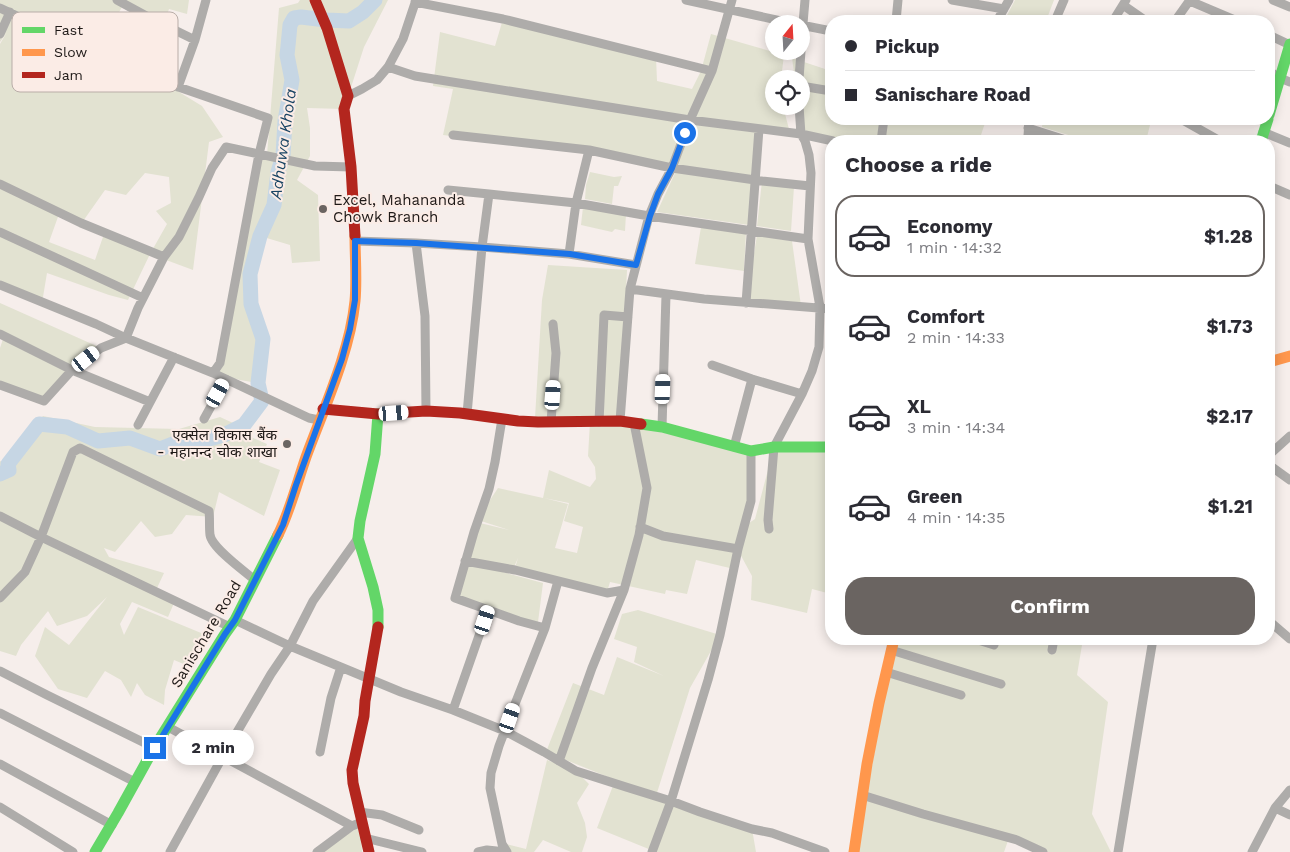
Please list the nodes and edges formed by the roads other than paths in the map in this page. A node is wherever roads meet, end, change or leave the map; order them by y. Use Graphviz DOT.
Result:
graph roads {
  1 [pos="117,0"];
  2 [pos="206,0"];
  3 [pos="686,0"];
  4 [pos="732,0"];
  5 [pos="805,0"];
  6 [pos="898,0"];
  7 [pos="952,0"];
  8 [pos="1064,0"];
  9 [pos="1190,0"];
  10 [pos="1273,0"];
  11 [pos="416,1"];
  12 [pos="1125,2"];
  13 [pos="316,3"];
  14 [pos="1006,4"];
  15 [pos="0,8"];
  16 [pos="1290,8"];
  17 [pos="730,10"];
  18 [pos="10,12"];
  19 [pos="139,12"];
  20 [pos="802,15"];
  21 [pos="897,15"];
  22 [pos="1058,15"];
  23 [pos="1117,15"];
  24 [pos="1139,15"];
  25 [pos="1182,15"];
  26 [pos="1223,15"];
  27 [pos="765,18"];
  28 [pos="810,27"];
  29 [pos="825,30"];
  30 [pos="178,32"];
  31 [pos="0,34"];
  32 [pos="1275,38"];
  33 [pos="195,40"];
  34 [pos="1290,44"];
  35 [pos="388,67"];
  36 [pos="712,71"];
  37 [pos="1285,80"];
  38 [pos="178,87"];
  39 [pos="810,87"];
  40 [pos="825,89"];
  41 [pos="348,96"];
  42 [pos="1275,99"];
  43 [pos="800,115"];
  44 [pos="690,120"];
  45 [pos="1033,125"];
  46 [pos="1192,125"];
  47 [pos="759,129"];
  48 [pos="801,134"];
  49 [pos="453,135"];
  50 [pos="1055,135"];
  51 [pos="1209,135"];
  52 [pos="825,139"];
  53 [pos="1275,140"];
  54 [pos="1290,143"];
  55 [pos="589,150"];
  56 [pos="259,154"];
  57 [pos="351,167"];
  58 [pos="672,168"];
  59 [pos="756,180"];
  60 [pos="0,184"];
  61 [pos="810,186"];
  62 [pos="1275,188"];
  63 [pos="448,190"];
  64 [pos="489,194"];
  65 [pos="1290,194"];
  66 [pos="576,203"];
  67 [pos="650,216"];
  68 [pos="752,230"];
  69 [pos="0,232"];
  70 [pos="808,239"];
  71 [pos="355,241"];
  72 [pos="416,243"];
  73 [pos="482,247"];
  74 [pos="570,254"];
  75 [pos="164,257"];
  76 [pos="636,265"];
  77 [pos="0,285"];
  78 [pos="630,289"];
  79 [pos="666,295"];
  80 [pos="143,298"];
  81 [pos="746,303"];
  82 [pos="820,308"];
  83 [pos="825,308"];
  84 [pos="628,317"];
  85 [pos="553,324"];
  86 [pos="0,334"];
  87 [pos="126,338"];
  88 [pos="1290,356"];
  89 [pos="174,357"];
  90 [pos="1275,360"];
  91 [pos="712,365"];
  92 [pos="72,370"];
  93 [pos="213,373"];
  94 [pos="752,379"];
  95 [pos="226,380"];
  96 [pos="0,385"];
  97 [pos="802,394"];
  98 [pos="150,402"];
  99 [pos="323,409"];
  100 [pos="426,411"];
  101 [pos="378,414"];
  102 [pos="467,414"];
  103 [pos="502,418"];
  104 [pos="204,420"];
  105 [pos="319,420"];
  106 [pos="620,421"];
  107 [pos="551,422"];
  108 [pos="599,422"];
  109 [pos="634,423"];
  110 [pos="138,425"];
  111 [pos="662,427"];
  112 [pos="1290,436"];
  113 [pos="734,447"];
  114 [pos="774,447"];
  115 [pos="825,447"];
  116 [pos="1275,450"];
  117 [pos="751,451"];
  118 [pos="1275,469"];
  119 [pos="1290,480"];
  120 [pos="0,516"];
  121 [pos="640,527"];
  122 [pos="769,530"];
  123 [pos="41,537"];
  124 [pos="358,538"];
  125 [pos="738,549"];
  126 [pos="465,561"];
  127 [pos="256,580"];
  128 [pos="558,581"];
  129 [pos="624,590"];
  130 [pos="0,598"];
  131 [pos="488,610"];
  132 [pos="233,623"];
  133 [pos="1275,626"];
  134 [pos="545,628"];
  135 [pos="1290,639"];
  136 [pos="892,645"];
  137 [pos="895,645"];
  138 [pos="1053,645"];
  139 [pos="1152,645"];
  140 [pos="290,646"];
  141 [pos="1052,650"];
  142 [pos="341,667"];
  143 [pos="0,671"];
  144 [pos="886,672"];
  145 [pos="369,679"];
  146 [pos="1001,684"];
  147 [pos="961,695"];
  148 [pos="453,710"];
  149 [pos="0,713"];
  150 [pos="168,727"];
  151 [pos="505,731"];
  152 [pos="155,748"];
  153 [pos="320,752"];
  154 [pos="223,756"];
  155 [pos="559,761"];
  156 [pos="0,764"];
  157 [pos="135,782"];
  158 [pos="1290,790"];
  159 [pos="862,795"];
  160 [pos="671,801"];
  161 [pos="0,807"];
  162 [pos="1275,808"];
  163 [pos="1290,815"];
  164 [pos="358,820"];
  165 [pos="112,825"];
  166 [pos="419,830"];
  167 [pos="365,838"];
  168 [pos="72,852"];
  169 [pos="95,852"];
  170 [pos="170,852"];
  171 [pos="317,852"];
  172 [pos="369,852"];
  173 [pos="422,852"];
  174 [pos="478,852"];
  175 [pos="507,852"];
  176 [pos="652,852"];
  177 [pos="825,852"];
  178 [pos="854,852"];
  179 [pos="1044,852"];
  180 [pos="1118,852"];
  181 [pos="1252,852"];
  1 -- 19 [label="street"];
  2 -- 33 [label="street"];
  3 -- 17 [label="street"];
  4 -- 17 [label="street"];
  5 -- 20 [label="street"];
  6 -- 21 [label="street"];
  7 -- 14 [label="street"];
  8 -- 22 [label="street"];
  9 -- 25 [label="street"];
  9 -- 26 [label="street"];
  10 -- 16 [label="street"];
  11 -- 35 [label="street"];
  11 -- 36 [label="street"];
  12 -- 23 [label="street"];
  12 -- 24 [label="street"];
  13 -- 41 [label="street"];
  15 -- 18 [label="street"];
  17 -- 27 [label="street"];
  17 -- 36 [label="street"];
  18 -- 31 [label="street"];
  28 -- 29 [label="street"];
  30 -- 33 [label="street"];
  32 -- 34 [label="street"];
  33 -- 38 [label="street"];
  34 -- 37 [label="street"];
  35 -- 41 [label="street"];
  35 -- 44 [label="street"];
  36 -- 44 [label="street"];
  37 -- 42 [label="street"];
  38 -- 56 [label="street"];
  39 -- 40 [label="street"];
  41 -- 57 [label="street, Sanischare Road"];
  43 -- 48 [label="street"];
  44 -- 47 [label="street"];
  44 -- 58 [label="street"];
  45 -- 50 [label="street"];
  46 -- 51 [label="street"];
  47 -- 48 [label="street"];
  47 -- 59 [label="street"];
  48 -- 52 [label="street"];
  48 -- 61 [label="street"];
  49 -- 55 [label="street"];
  53 -- 54 [label="street"];
  55 -- 58 [label="street"];
  55 -- 66 [label="street"];
  56 -- 57 [label="street"];
  56 -- 75 [label="street"];
  56 -- 93 [label="street"];
  57 -- 71 [label="street, Sanischare Road"];
  58 -- 59 [label="street"];
  58 -- 67 [label="street"];
  59 -- 61 [label="street"];
  59 -- 68 [label="street"];
  60 -- 75 [label="street"];
  61 -- 70 [label="street"];
  62 -- 65 [label="street"];
  63 -- 64 [label="street"];
  64 -- 66 [label="street"];
  64 -- 73 [label="street"];
  66 -- 67 [label="street"];
  66 -- 74 [label="street"];
  67 -- 68 [label="street"];
  67 -- 76 [label="street"];
  68 -- 70 [label="street"];
  68 -- 81 [label="street"];
  69 -- 80 [label="street"];
  70 -- 82 [label="street"];
  71 -- 72 [label="street"];
  71 -- 99 [label="street, Sanischare Road"];
  72 -- 73 [label="street"];
  72 -- 100 [label="street"];
  73 -- 74 [label="street"];
  73 -- 102 [label="street"];
  74 -- 76 [label="street"];
  75 -- 80 [label="street"];
  76 -- 78 [label="street"];
  77 -- 87 [label="street"];
  78 -- 79 [label="street"];
  78 -- 84 [label="street"];
  79 -- 81 [label="street"];
  79 -- 111 [label="street"];
  80 -- 87 [label="street"];
  81 -- 82 [label="street"];
  82 -- 83 [label="street"];
  82 -- 97 [label="street"];
  84 -- 106 [label="street"];
  84 -- 108 [label="street"];
  85 -- 107 [label="street"];
  86 -- 92 [label="street"];
  87 -- 89 [label="street"];
  87 -- 92 [label="street"];
  88 -- 90 [label="street"];
  89 -- 93 [label="street"];
  89 -- 98 [label="street"];
  91 -- 94 [label="street"];
  92 -- 96 [label="street"];
  92 -- 98 [label="street"];
  93 -- 95 [label="street"];
  94 -- 97 [label="street"];
  94 -- 113 [label="street"];
  95 -- 104 [label="street"];
  95 -- 105 [label="street"];
  97 -- 114 [label="street"];
  98 -- 110 [label="street"];
  99 -- 101 [label="street"];
  99 -- 105 [label="street, Sanischare Road"];
  100 -- 101 [label="street"];
  100 -- 102 [label="street"];
  101 -- 124 [label="street"];
  102 -- 103 [label="street"];
  103 -- 107 [label="street"];
  103 -- 126 [label="street"];
  105 -- 127 [label="street, Sanischare Road"];
  106 -- 108 [label="street"];
  106 -- 109 [label="street"];
  107 -- 108 [label="street"];
  109 -- 111 [label="street"];
  109 -- 121 [label="street"];
  111 -- 113 [label="street"];
  112 -- 116 [label="street"];
  113 -- 117 [label="street"];
  114 -- 115 [label="street"];
  114 -- 117 [label="street"];
  114 -- 122 [label="street"];
  117 -- 125 [label="street"];
  118 -- 119 [label="street"];
  120 -- 123 [label="street"];
  121 -- 125 [label="street"];
  121 -- 129 [label="street"];
  123 -- 127 [label="street"];
  123 -- 130 [label="street"];
  123 -- 132 [label="street"];
  124 -- 140 [label="street"];
  124 -- 145 [label="street"];
  125 -- 160 [label="street"];
  126 -- 128 [label="street"];
  126 -- 131 [label="street"];
  127 -- 132 [label="street, Sanischare Road"];
  128 -- 129 [label="street"];
  128 -- 134 [label="street"];
  129 -- 155 [label="street"];
  131 -- 134 [label="street"];
  131 -- 148 [label="street"];
  132 -- 140 [label="street"];
  132 -- 150 [label="street, Sanischare Road"];
  133 -- 135 [label="street"];
  134 -- 151 [label="street"];
  136 -- 144 [label="street"];
  137 -- 146 [label="street"];
  138 -- 141 [label="street"];
  139 -- 180 [label="street"];
  140 -- 142 [label="street"];
  140 -- 154 [label="street"];
  142 -- 145 [label="street"];
  142 -- 153 [label="street"];
  143 -- 152 [label="street"];
  144 -- 147 [label="street"];
  144 -- 159 [label="street"];
  145 -- 148 [label="street"];
  145 -- 164 [label="street"];
  148 -- 151 [label="street"];
  149 -- 157 [label="street"];
  150 -- 152 [label="street, Sanischare Road"];
  150 -- 154 [label="street"];
  151 -- 155 [label="street"];
  151 -- 175 [label="street"];
  152 -- 157 [label="street, Sanischare Road"];
  154 -- 164 [label="street"];
  154 -- 170 [label="street"];
  155 -- 160 [label="street"];
  156 -- 165 [label="street"];
  157 -- 165 [label="street, Sanischare Road"];
  158 -- 162 [label="street"];
  159 -- 178 [label="street"];
  159 -- 179 [label="street"];
  160 -- 176 [label="street"];
  160 -- 177 [label="street"];
  161 -- 168 [label="street"];
  162 -- 163 [label="street"];
  162 -- 181 [label="street"];
  164 -- 166 [label="street"];
  164 -- 167 [label="street"];
  164 -- 171 [label="street"];
  165 -- 169 [label="street, Sanischare Road"];
  167 -- 172 [label="street"];
  167 -- 173 [label="street"];
  174 -- 175 [label="street"];
}
